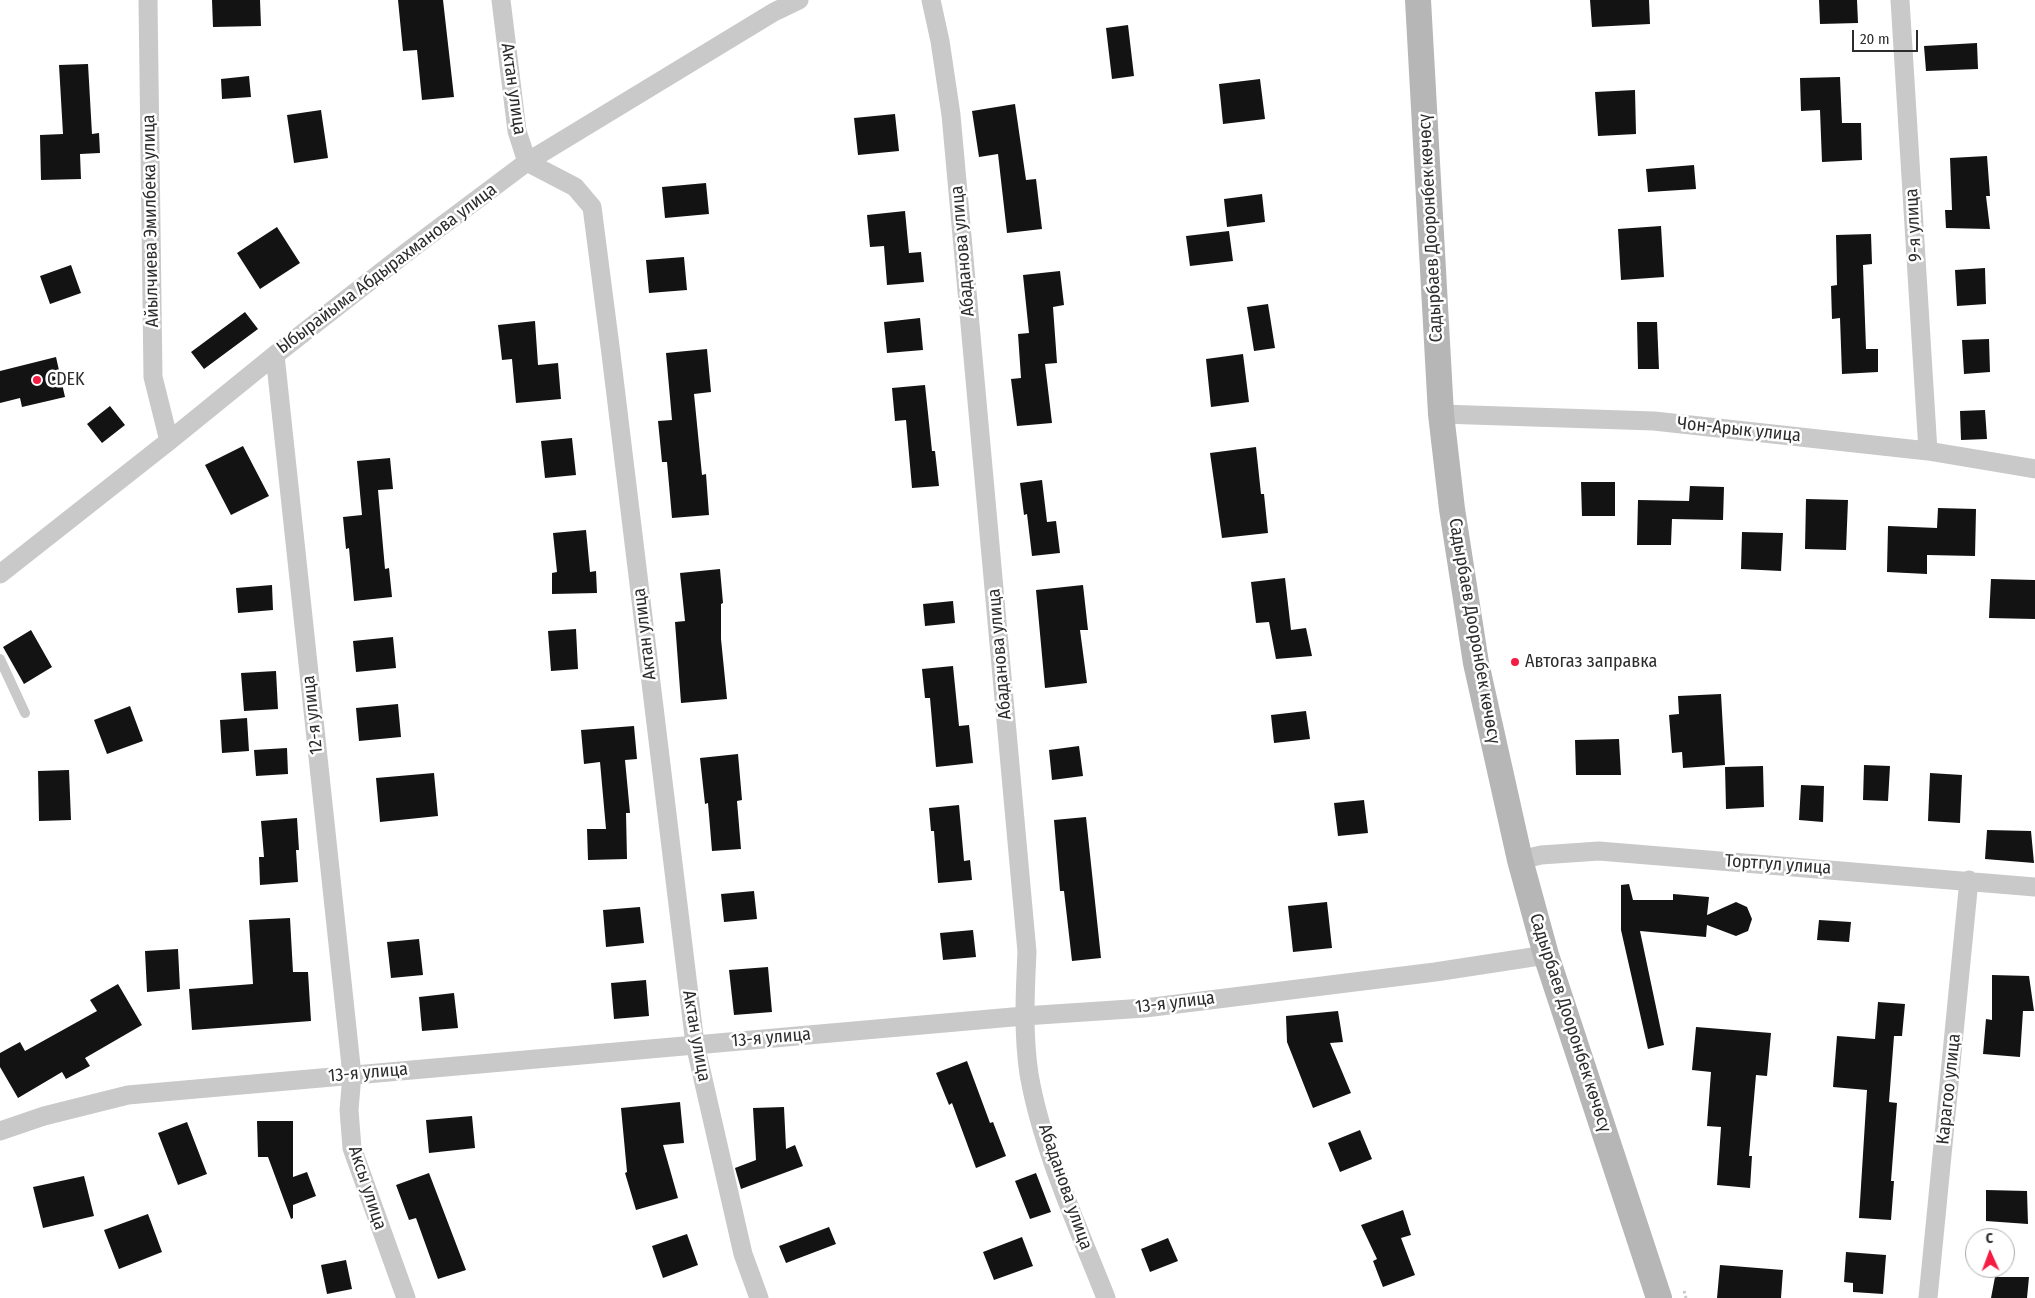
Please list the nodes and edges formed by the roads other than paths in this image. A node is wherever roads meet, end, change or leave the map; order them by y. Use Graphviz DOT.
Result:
graph roads {
  1 [pos="148,0"];
  2 [pos="501,0"];
  3 [pos="799,0"];
  4 [pos="931,0"];
  5 [pos="1418,0"];
  6 [pos="1900,0"];
  7 [pos="527,162"];
  8 [pos="275,355"];
  9 [pos="1441,414"];
  10 [pos="169,441"];
  11 [pos="1928,451"];
  12 [pos="2035,469"];
  13 [pos="0,574"];
  14 [pos="0,660"];
  15 [pos="25,713"];
  16 [pos="1520,860"];
  17 [pos="1969,880"];
  18 [pos="2035,887"];
  19 [pos="1546,955"];
  20 [pos="1024,1016"];
  21 [pos="694,1044"];
  22 [pos="352,1075"];
  23 [pos="0,1131"];
  24 [pos="406,1298"];
  25 [pos="759,1298"];
  26 [pos="1106,1298"];
  27 [pos="1659,1298"];
  28 [pos="1928,1298"];
  1 -- 10 [label="street, Айылчиева Эмилбека улица"];
  2 -- 7 [label="street, Актан улица"];
  3 -- 7 [label="street, Ыбырайыма Абдырахманова улица"];
  4 -- 20 [label="street, Абаданова улица"];
  5 -- 9 [label="main road, Садырбаев Дооронбек көчөсү"];
  6 -- 11 [label="street, 9-я улица"];
  7 -- 8 [label="street, Ыбырайыма Абдырахманова улица"];
  7 -- 21 [label="street, Актан улица"];
  8 -- 10 [label="street, Ыбырайыма Абдырахманова улица"];
  8 -- 22 [label="street, 12-я улица"];
  9 -- 11 [label="street, Чон-Арык улица"];
  9 -- 16 [label="main road, Садырбаев Дооронбек көчөсү"];
  10 -- 13 [label="street, Ыбырайыма Абдырахманова улица"];
  11 -- 12 [label="street, Чон-Арык улица"];
  14 -- 15 [label="lane"];
  16 -- 17 [label="street, Тортгул улица"];
  16 -- 19 [label="main road, Садырбаев Дооронбек көчөсү"];
  17 -- 18 [label="street, Тортгул улица"];
  17 -- 28 [label="street, Карагоо улица"];
  19 -- 20 [label="street, 13-я улица"];
  19 -- 27 [label="main road, Садырбаев Дооронбек көчөсү"];
  20 -- 21 [label="street, 13-я улица"];
  20 -- 26 [label="street, Абаданова улица"];
  21 -- 22 [label="street, 13-я улица"];
  21 -- 25 [label="street, Актан улица"];
  22 -- 23 [label="street, 13-я улица"];
  22 -- 24 [label="street, Аксы улица"];
}
